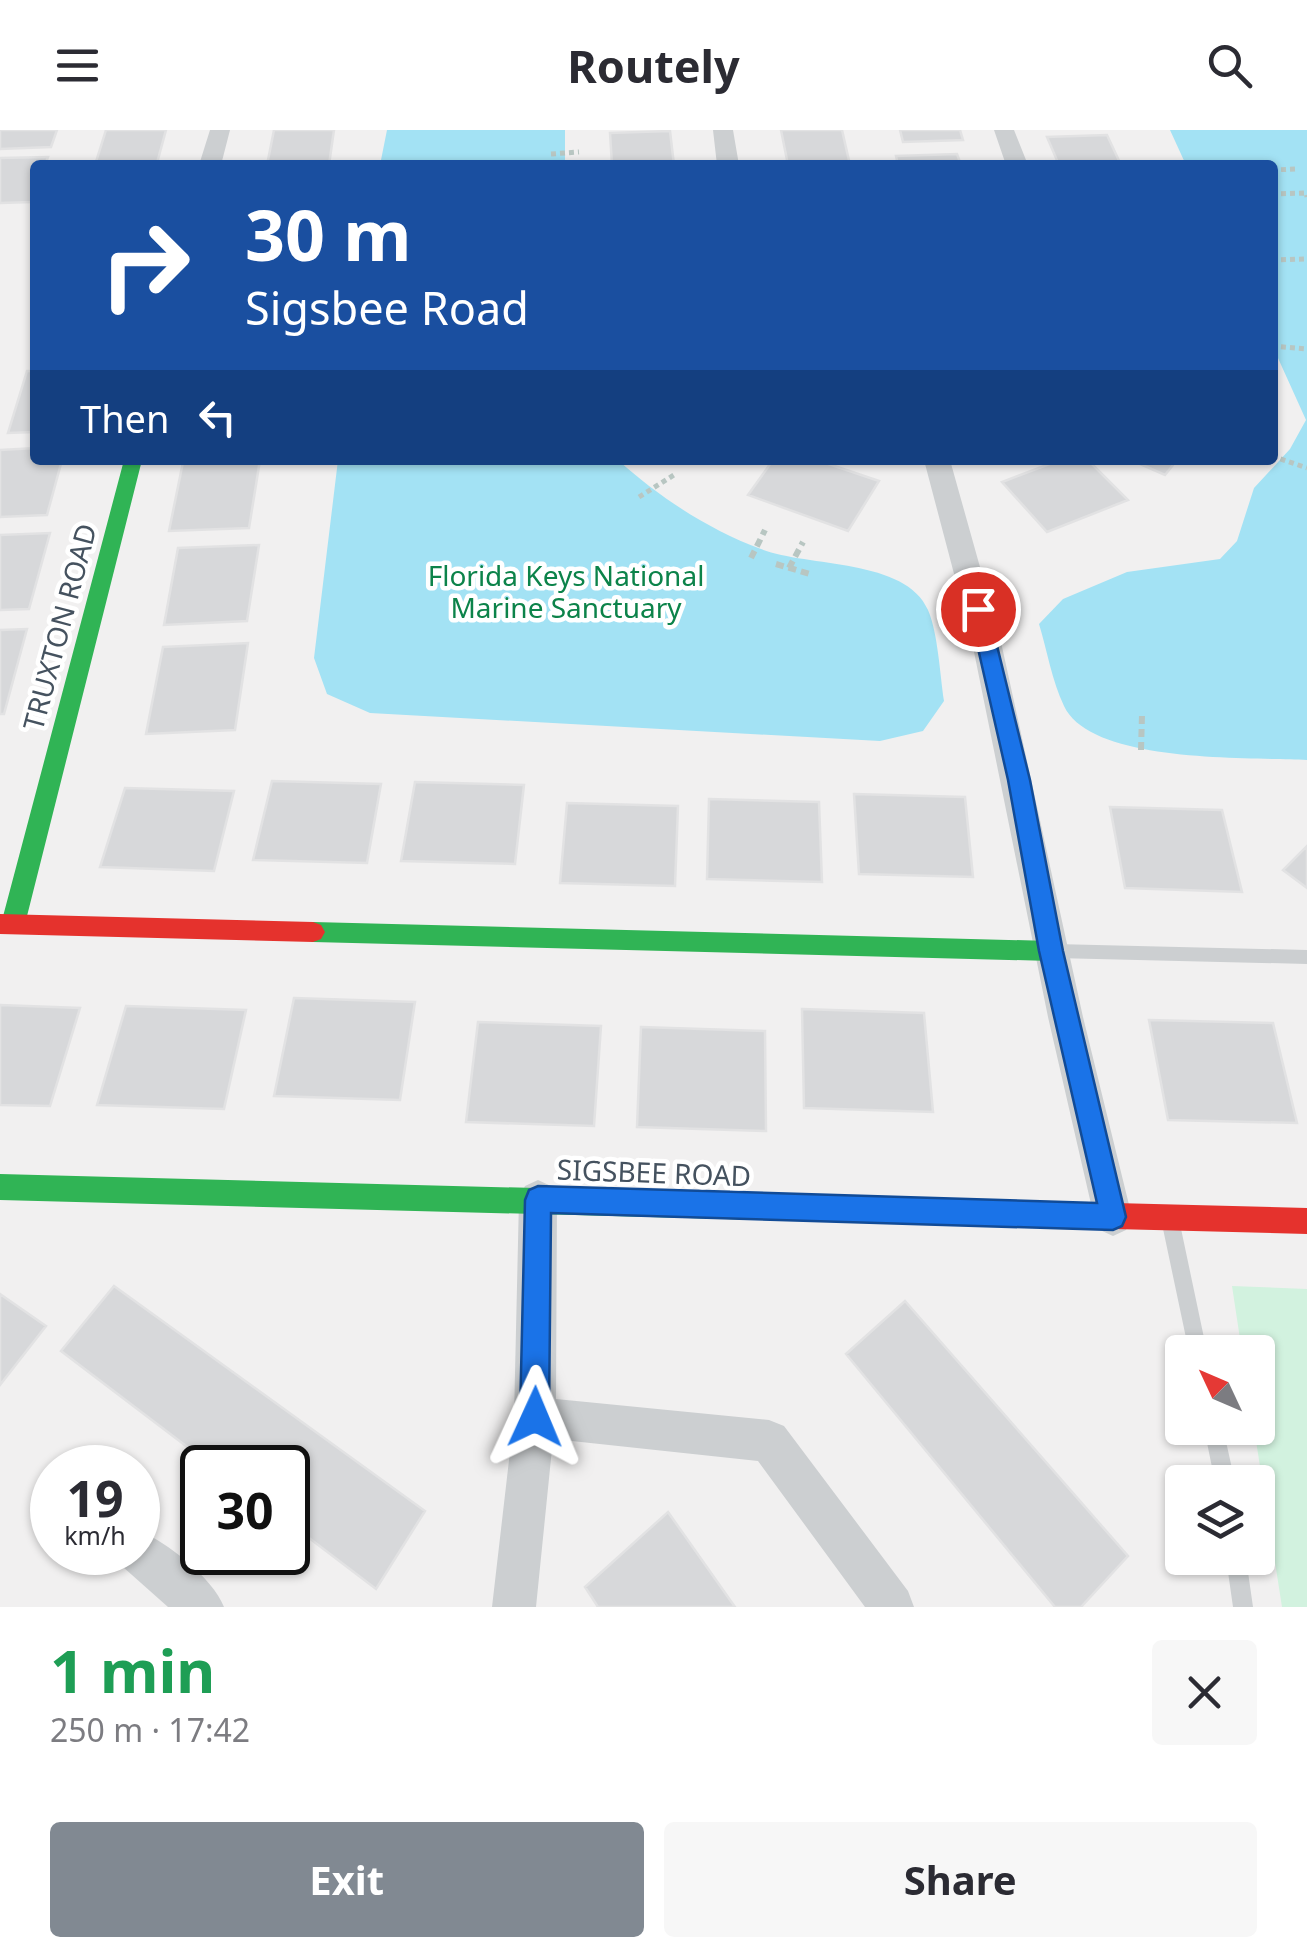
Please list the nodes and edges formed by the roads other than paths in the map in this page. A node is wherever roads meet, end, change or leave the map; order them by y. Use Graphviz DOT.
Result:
graph roads {
  1 [pos="220,130"];
  2 [pos="723,130"];
  3 [pos="1004,130"];
  4 [pos="211,160"];
  5 [pos="727,160"];
  6 [pos="1015,160"];
  7 [pos="132,465"];
  8 [pos="939,465"];
  9 [pos="7,924"];
  10 [pos="1051,951"];
  11 [pos="1307,957"];
  12 [pos="0,1187"];
  13 [pos="538,1200"];
  14 [pos="1169,1216"];
  15 [pos="1113,1217"];
  16 [pos="1307,1221"];
  17 [pos="1194,1335"];
  18 [pos="535,1417"];
  19 [pos="160,1571"];
  20 [pos="1238,1575"];
  21 [pos="202,1607"];
  22 [pos="514,1607"];
  23 [pos="892,1607"];
  24 [pos="1243,1607"];
  1 -- 4 [label="street"];
  2 -- 5 [label="street"];
  3 -- 6 [label="street"];
  7 -- 9 [label="street, TRUXTON ROAD"];
  8 -- 10 [label="street"];
  9 -- 10 [label="street"];
  10 -- 11 [label="lane"];
  10 -- 15 [label="street"];
  12 -- 13 [label="street, SIGSBEE ROAD"];
  13 -- 15 [label="street, SIGSBEE ROAD"];
  13 -- 18 [label="street"];
  14 -- 15 [label="street, SIGSBEE ROAD"];
  14 -- 16 [label="street, SIGSBEE ROAD"];
  14 -- 17 [label="lane"];
  18 -- 22 [label="street"];
  18 -- 23 [label="street"];
  19 -- 21 [label="street"];
  20 -- 24 [label="lane"];
}
